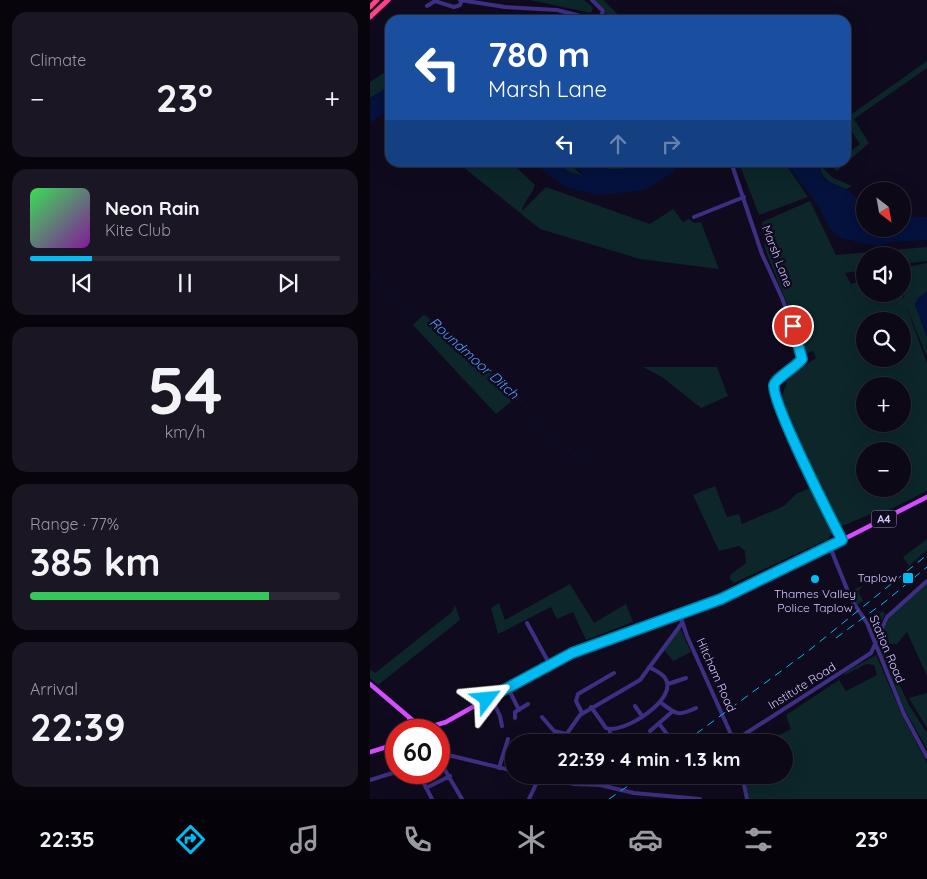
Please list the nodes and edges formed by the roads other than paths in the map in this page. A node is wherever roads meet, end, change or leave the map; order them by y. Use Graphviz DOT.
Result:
graph roads {
  1 [pos="377,0"];
  2 [pos="388,0"];
  3 [pos="461,0"];
  4 [pos="592,0"];
  5 [pos="370,6"];
  6 [pos="427,6"];
  7 [pos="576,15"];
  8 [pos="602,15"];
  9 [pos="370,18"];
  10 [pos="733,167"];
  11 [pos="744,197"];
  12 [pos="694,217"];
  13 [pos="927,497"];
  14 [pos="842,540"];
  15 [pos="830,547"];
  16 [pos="927,581"];
  17 [pos="680,614"];
  18 [pos="527,622"];
  19 [pos="682,622"];
  20 [pos="876,645"];
  21 [pos="550,665"];
  22 [pos="649,667"];
  23 [pos="614,672"];
  24 [pos="686,678"];
  25 [pos="370,684"];
  26 [pos="668,684"];
  27 [pos="508,688"];
  28 [pos="490,698"];
  29 [pos="660,702"];
  30 [pos="528,704"];
  31 [pos="635,706"];
  32 [pos="591,707"];
  33 [pos="696,708"];
  34 [pos="519,710"];
  35 [pos="673,711"];
  36 [pos="582,713"];
  37 [pos="407,714"];
  38 [pos="642,716"];
  39 [pos="542,717"];
  40 [pos="515,718"];
  41 [pos="411,719"];
  42 [pos="411,719"];
  43 [pos="450,720"];
  44 [pos="660,725"];
  45 [pos="502,726"];
  46 [pos="610,730"];
  47 [pos="650,731"];
  48 [pos="566,734"];
  49 [pos="610,734"];
  50 [pos="667,734"];
  51 [pos="731,734"];
  52 [pos="747,734"];
  53 [pos="385,747"];
  54 [pos="505,749"];
  55 [pos="370,752"];
  56 [pos="450,756"];
  57 [pos="927,757"];
  58 [pos="499,768"];
  59 [pos="505,769"];
  60 [pos="385,775"];
  61 [pos="450,776"];
  62 [pos="370,780"];
  63 [pos="424,784"];
  64 [pos="434,784"];
  65 [pos="536,784"];
  66 [pos="574,784"];
  67 [pos="744,784"];
  68 [pos="426,788"];
  69 [pos="432,799"];
  70 [pos="462,799"];
  71 [pos="529,799"];
  72 [pos="700,799"];
  73 [pos="747,799"];
  1 -- 5 [label="highway"];
  2 -- 9 [label="highway"];
  3 -- 6 [label="street"];
  3 -- 7 [label="street"];
  4 -- 8 [label="street"];
  10 -- 11 [label="street, Marsh Lane"];
  11 -- 12 [label="street"];
  11 -- 14 [label="street, Marsh Lane"];
  13 -- 14 [label="main road, A4"];
  14 -- 15 [label="main road, A4"];
  15 -- 17 [label="main road, A4"];
  15 -- 20 [label="street, Station Road"];
  16 -- 20 [label="street"];
  17 -- 19 [label="street, Hitcham Road"];
  17 -- 21 [label="main road, A4"];
  18 -- 21 [label="street"];
  19 -- 22 [label="street"];
  19 -- 51 [label="street, Hitcham Road"];
  20 -- 52 [label="street, Institute Road"];
  20 -- 57 [label="street, Station Road"];
  21 -- 27 [label="main road, A4"];
  22 -- 26 [label="street"];
  22 -- 32 [label="street"];
  23 -- 36 [label="street"];
  24 -- 26 [label="street"];
  25 -- 37 [label="main road"];
  26 -- 29 [label="street"];
  27 -- 28 [label="main road, A4"];
  27 -- 34 [label="street"];
  28 -- 43 [label="main road, A4"];
  28 -- 45 [label="street"];
  29 -- 35 [label="street"];
  29 -- 38 [label="street"];
  30 -- 34 [label="street"];
  31 -- 38 [label="street"];
  32 -- 36 [label="street"];
  32 -- 46 [label="street"];
  33 -- 35 [label="street"];
  34 -- 40 [label="street"];
  35 -- 44 [label="street"];
  36 -- 48 [label="street"];
  37 -- 41 [label="main road"];
  37 -- 42 [label="main road"];
  38 -- 46 [label="street"];
  39 -- 48 [label="street"];
  44 -- 47 [label="street"];
  44 -- 50 [label="street"];
  46 -- 49 [label="street"];
  53 -- 55 [label="main road"];
  54 -- 58 [label="street"];
  56 -- 58 [label="street"];
  58 -- 59 [label="street"];
  60 -- 62 [label="street"];
  61 -- 70 [label="street"];
  63 -- 68 [label="street"];
  64 -- 68 [label="street"];
  65 -- 71 [label="street"];
  66 -- 72 [label="street"];
  67 -- 73 [label="street"];
  68 -- 69 [label="street"];
}
